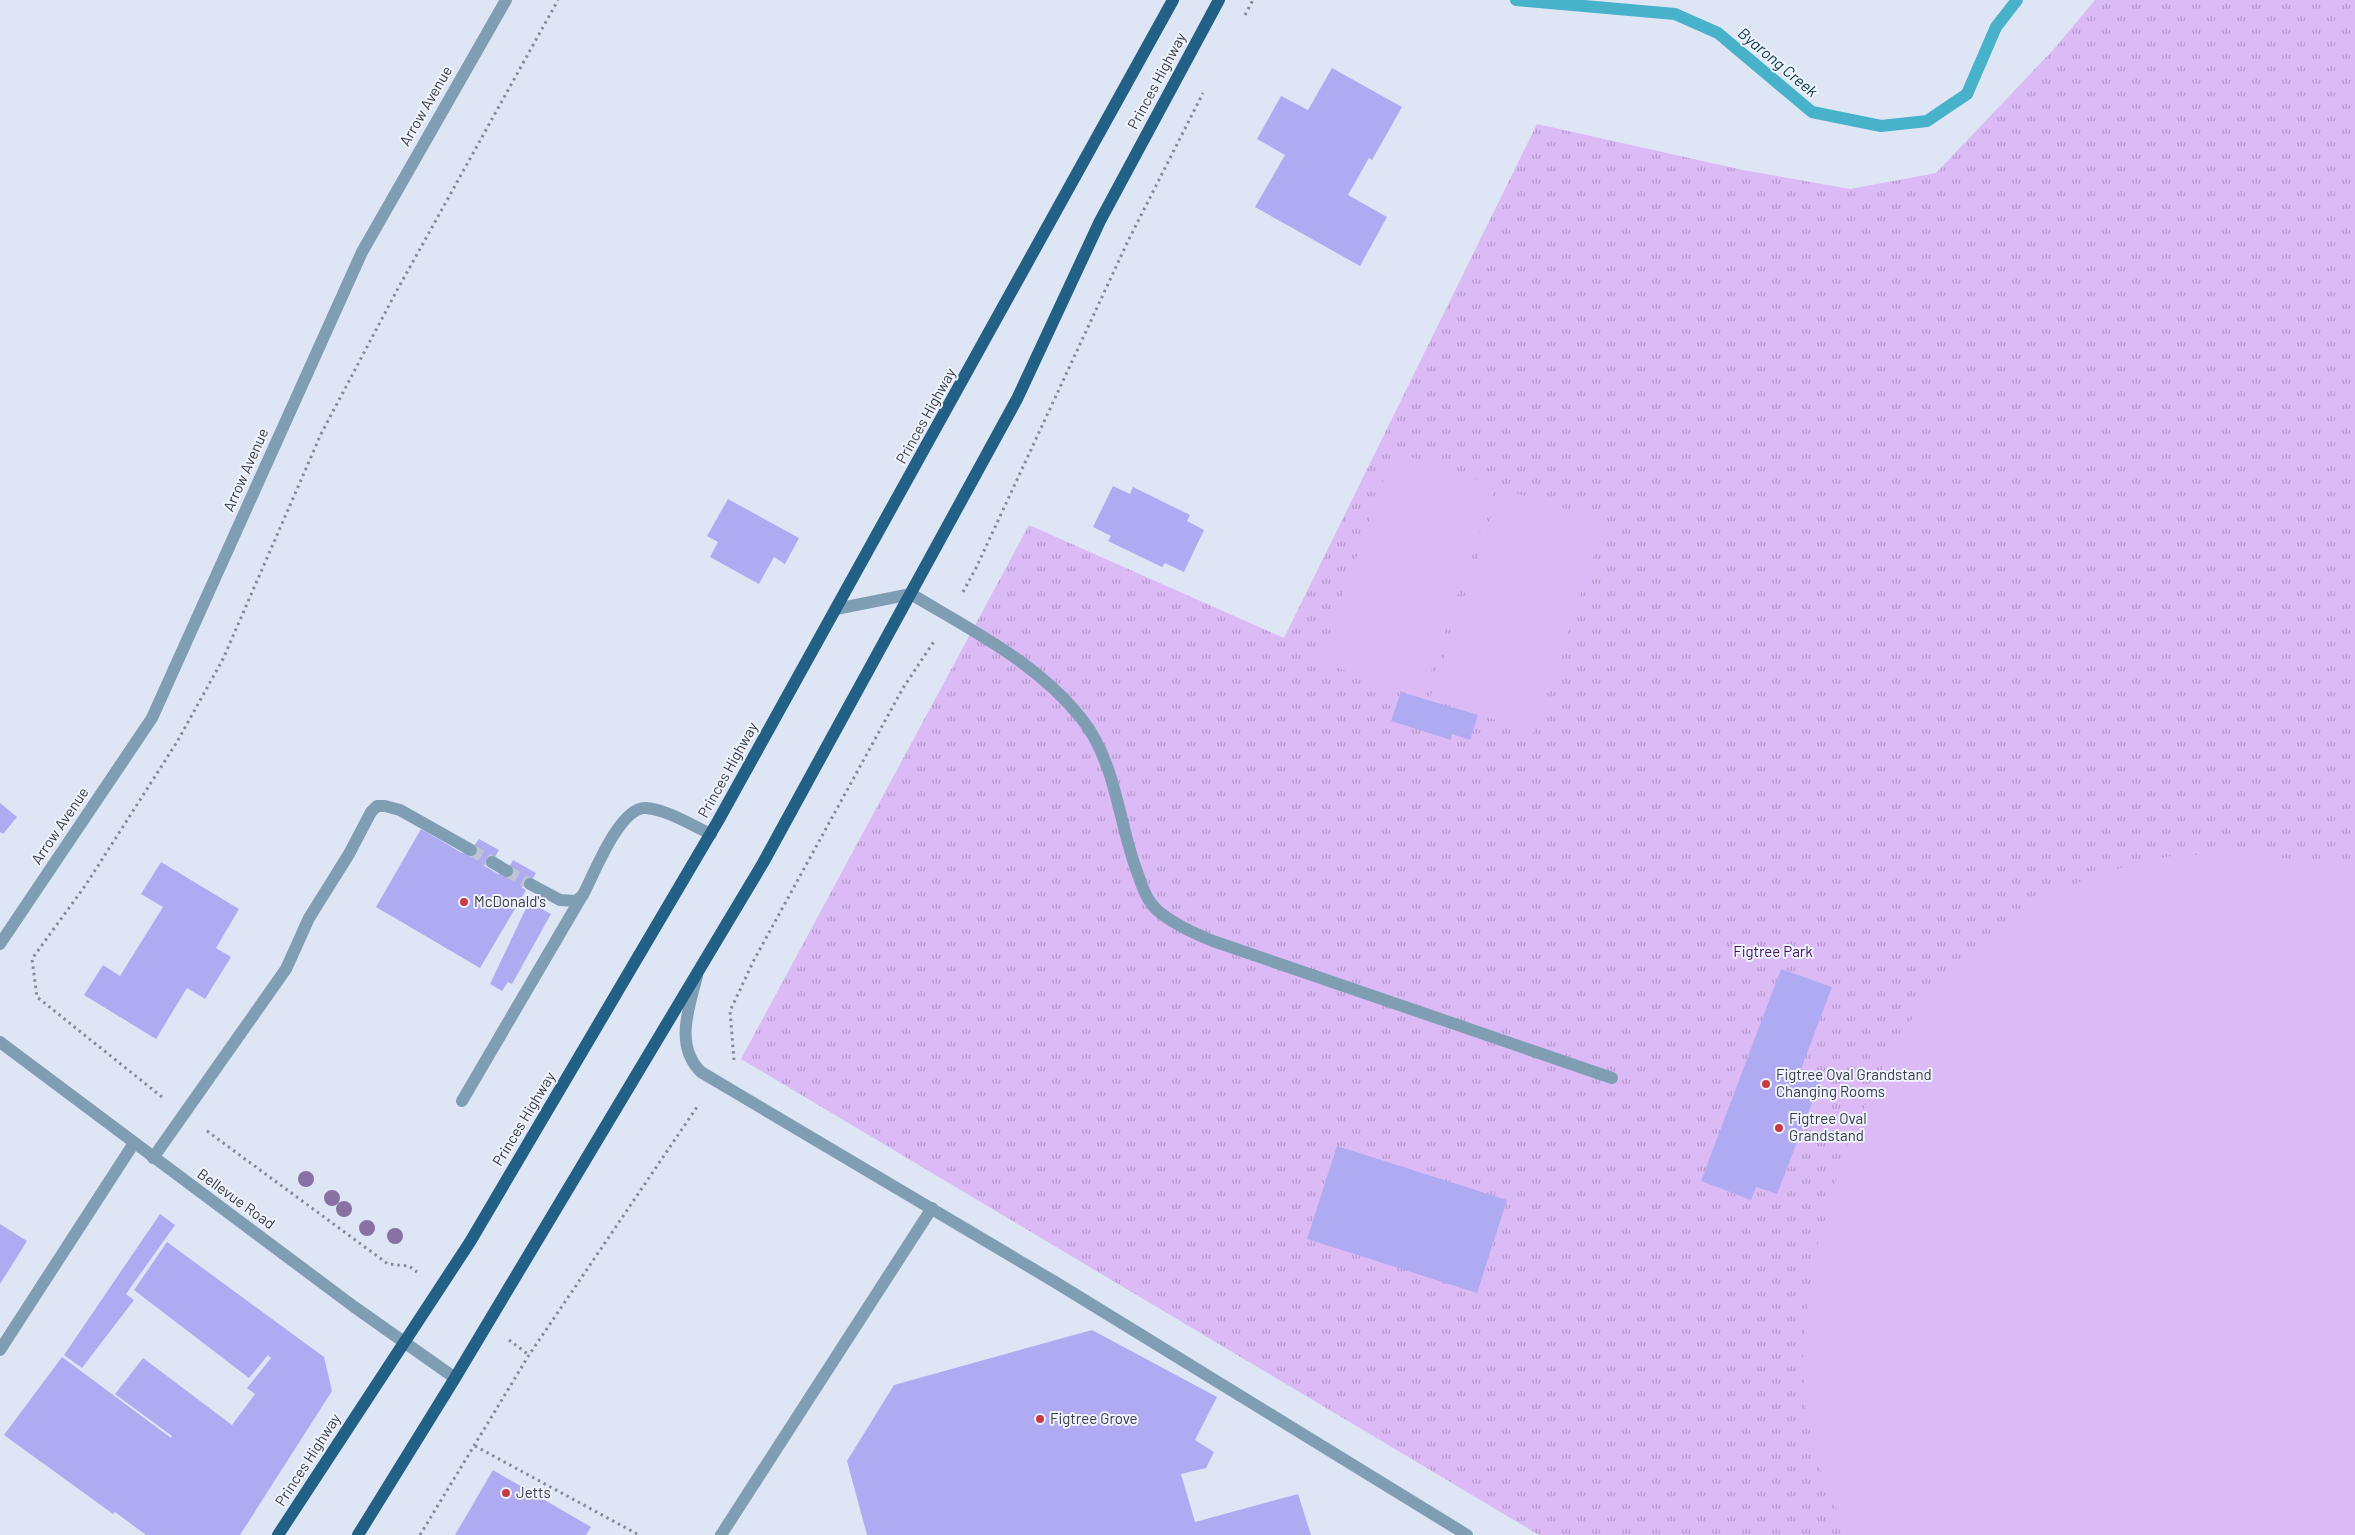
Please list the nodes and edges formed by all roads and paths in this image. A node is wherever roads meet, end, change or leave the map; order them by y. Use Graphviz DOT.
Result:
graph roads {
  1 [pos="506,0"];
  2 [pos="558,0"];
  3 [pos="1173,0"];
  4 [pos="1219,0"];
  5 [pos="1253,0"];
  6 [pos="1241,24"];
  7 [pos="1204,91"];
  8 [pos="911,594"];
  9 [pos="836,609"];
  10 [pos="949,616"];
  11 [pos="710,834"];
  12 [pos="471,850"];
  13 [pos="492,862"];
  14 [pos="507,871"];
  15 [pos="530,884"];
  16 [pos="583,895"];
  17 [pos="0,944"];
  18 [pos="697,975"];
  19 [pos="0,1042"];
  20 [pos="1612,1078"];
  21 [pos="714,1081"];
  22 [pos="462,1101"];
  23 [pos="184,1114"];
  24 [pos="134,1143"];
  25 [pos="153,1158"];
  26 [pos="932,1208"];
  27 [pos="409,1266"];
  28 [pos="404,1343"];
  29 [pos="0,1350"];
  30 [pos="456,1378"];
  31 [pos="475,1446"];
  32 [pos="278,1535"];
  33 [pos="358,1535"];
  34 [pos="420,1535"];
  35 [pos="639,1535"];
  36 [pos="721,1535"];
  37 [pos="1466,1535"];
  1 -- 17 [label="street, Arrow Avenue"];
  2 -- 23 [label="path"];
  3 -- 9 [label="main road, Princes Highway"];
  4 -- 8 [label="main road, Princes Highway"];
  5 -- 6 [label="path"];
  7 -- 10 [label="path"];
  8 -- 9 [label="street"];
  8 -- 10 [label="street"];
  8 -- 18 [label="main road, Princes Highway"];
  9 -- 11 [label="main road, Princes Highway"];
  10 -- 20 [label="street"];
  10 -- 21 [label="path"];
  11 -- 16 [label="street"];
  11 -- 28 [label="main road, Princes Highway"];
  12 -- 23 [label="street"];
  13 -- 14 [label="street"];
  15 -- 16 [label="street"];
  16 -- 22 [label="street"];
  18 -- 21 [label="street"];
  18 -- 30 [label="main road, Princes Highway"];
  19 -- 24 [label="street, Bellevue Road"];
  21 -- 26 [label="street"];
  21 -- 31 [label="path"];
  23 -- 25 [label="street"];
  23 -- 27 [label="path"];
  24 -- 25 [label="street, Bellevue Road"];
  24 -- 29 [label="street"];
  25 -- 28 [label="street, Bellevue Road"];
  26 -- 36 [label="street"];
  26 -- 37 [label="street"];
  28 -- 30 [label="street, Bellevue Road"];
  28 -- 32 [label="main road, Princes Highway"];
  30 -- 33 [label="main road, Princes Highway"];
  31 -- 34 [label="path"];
  31 -- 35 [label="path"];
}
